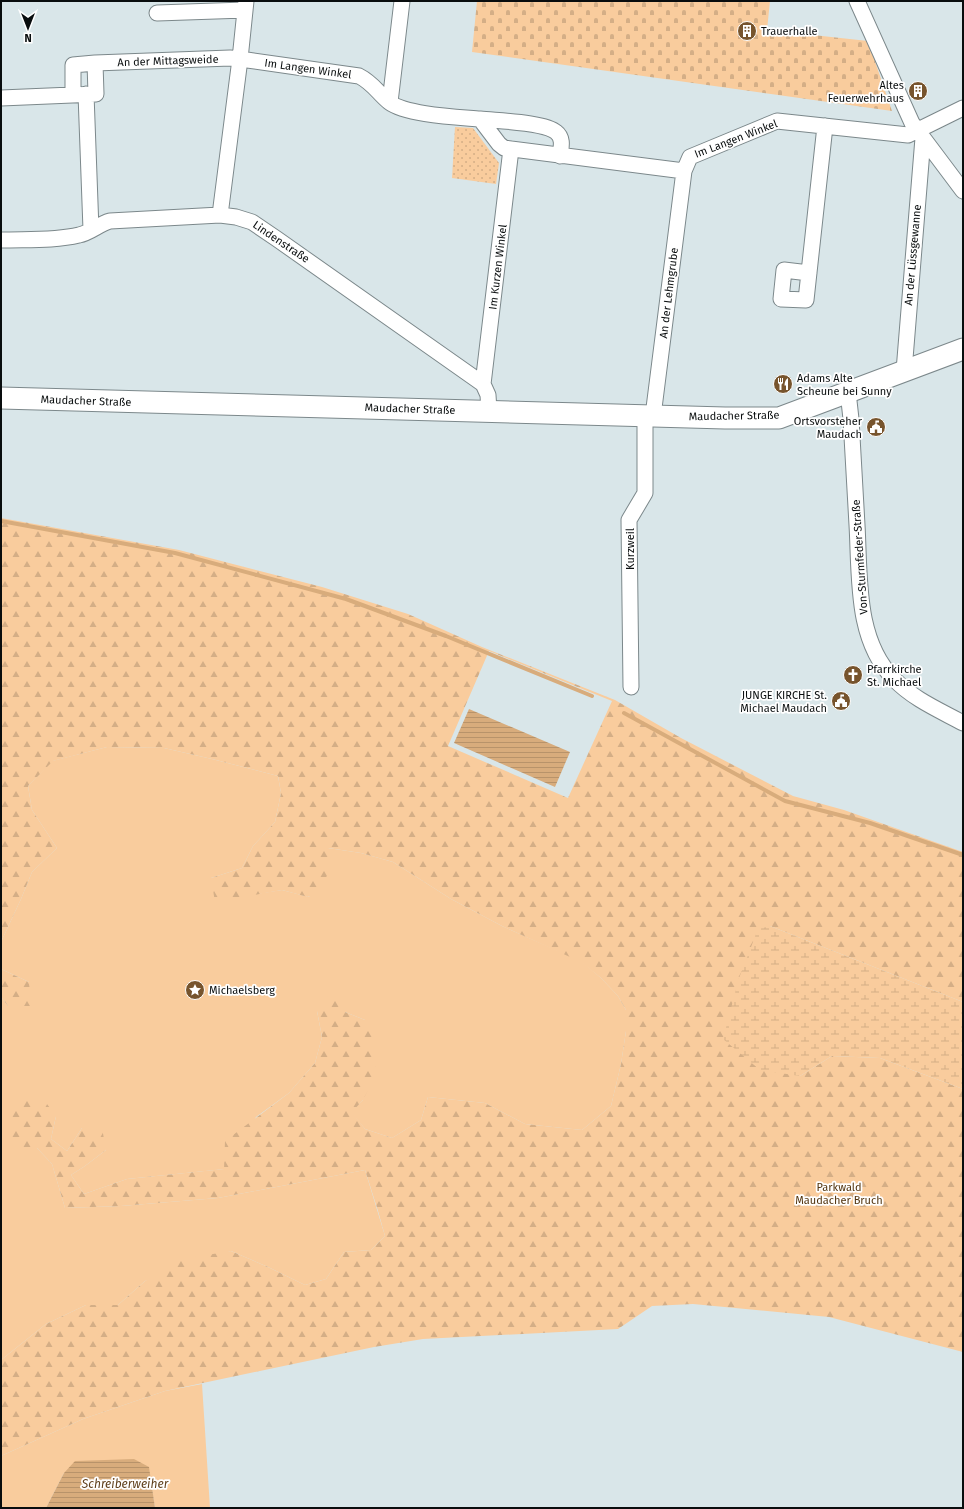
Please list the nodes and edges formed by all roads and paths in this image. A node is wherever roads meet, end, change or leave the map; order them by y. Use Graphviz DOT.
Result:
graph roads {
  1 [pos="402,1"];
  2 [pos="857,1"];
  3 [pos="245,6"];
  4 [pos="158,13"];
  5 [pos="240,59"];
  6 [pos="95,63"];
  7 [pos="80,94"];
  8 [pos="1,98"];
  9 [pos="390,102"];
  10 [pos="963,108"];
  11 [pos="480,119"];
  12 [pos="825,126"];
  13 [pos="920,134"];
  14 [pos="511,149"];
  15 [pos="560,156"];
  16 [pos="684,171"];
  17 [pos="963,191"];
  18 [pos="220,215"];
  19 [pos="91,230"];
  20 [pos="1,240"];
  21 [pos="809,273"];
  22 [pos="963,349"];
  23 [pos="904,371"];
  24 [pos="483,384"];
  25 [pos="848,392"];
  26 [pos="1,398"];
  27 [pos="489,411"];
  28 [pos="649,416"];
  29 [pos="631,687"];
  30 [pos="963,723"];
  1 -- 9 [label="street"];
  2 -- 13 [label="street"];
  3 -- 4 [label="street"];
  3 -- 5 [label="street"];
  5 -- 6 [label="street, An der Mittagsweide"];
  5 -- 9 [label="street, Im Langen Winkel"];
  5 -- 18 [label="street"];
  6 -- 7 [label="street"];
  6 -- 7 [label="street, An der Mittagsweide"];
  7 -- 8 [label="street"];
  7 -- 19 [label="street, An der Mittagsweide"];
  9 -- 11 [label="street, Im Langen Winkel"];
  10 -- 13 [label="street, Im Langen Winkel"];
  11 -- 14 [label="street"];
  11 -- 15 [label="street, Im Langen Winkel"];
  12 -- 13 [label="street, Im Langen Winkel"];
  12 -- 16 [label="street, Im Langen Winkel"];
  12 -- 21 [label="street"];
  13 -- 17 [label="street"];
  13 -- 23 [label="street, An der Lüssgewanne"];
  14 -- 15 [label="street"];
  14 -- 24 [label="street, Im Kurzen Winkel"];
  15 -- 16 [label="street"];
  16 -- 28 [label="street, An der Lehmgrube"];
  18 -- 19 [label="street"];
  18 -- 24 [label="street, Lindenstraße"];
  19 -- 20 [label="street"];
  22 -- 23 [label="street, Maudacher Straße"];
  23 -- 25 [label="street, Maudacher Straße"];
  24 -- 27 [label="street"];
  25 -- 28 [label="street, Maudacher Straße"];
  25 -- 30 [label="street, Von-Sturmfeder-Straße"];
  26 -- 27 [label="street, Maudacher Straße"];
  27 -- 28 [label="street, Maudacher Straße"];
  28 -- 29 [label="street, Kurzweil"];
}
